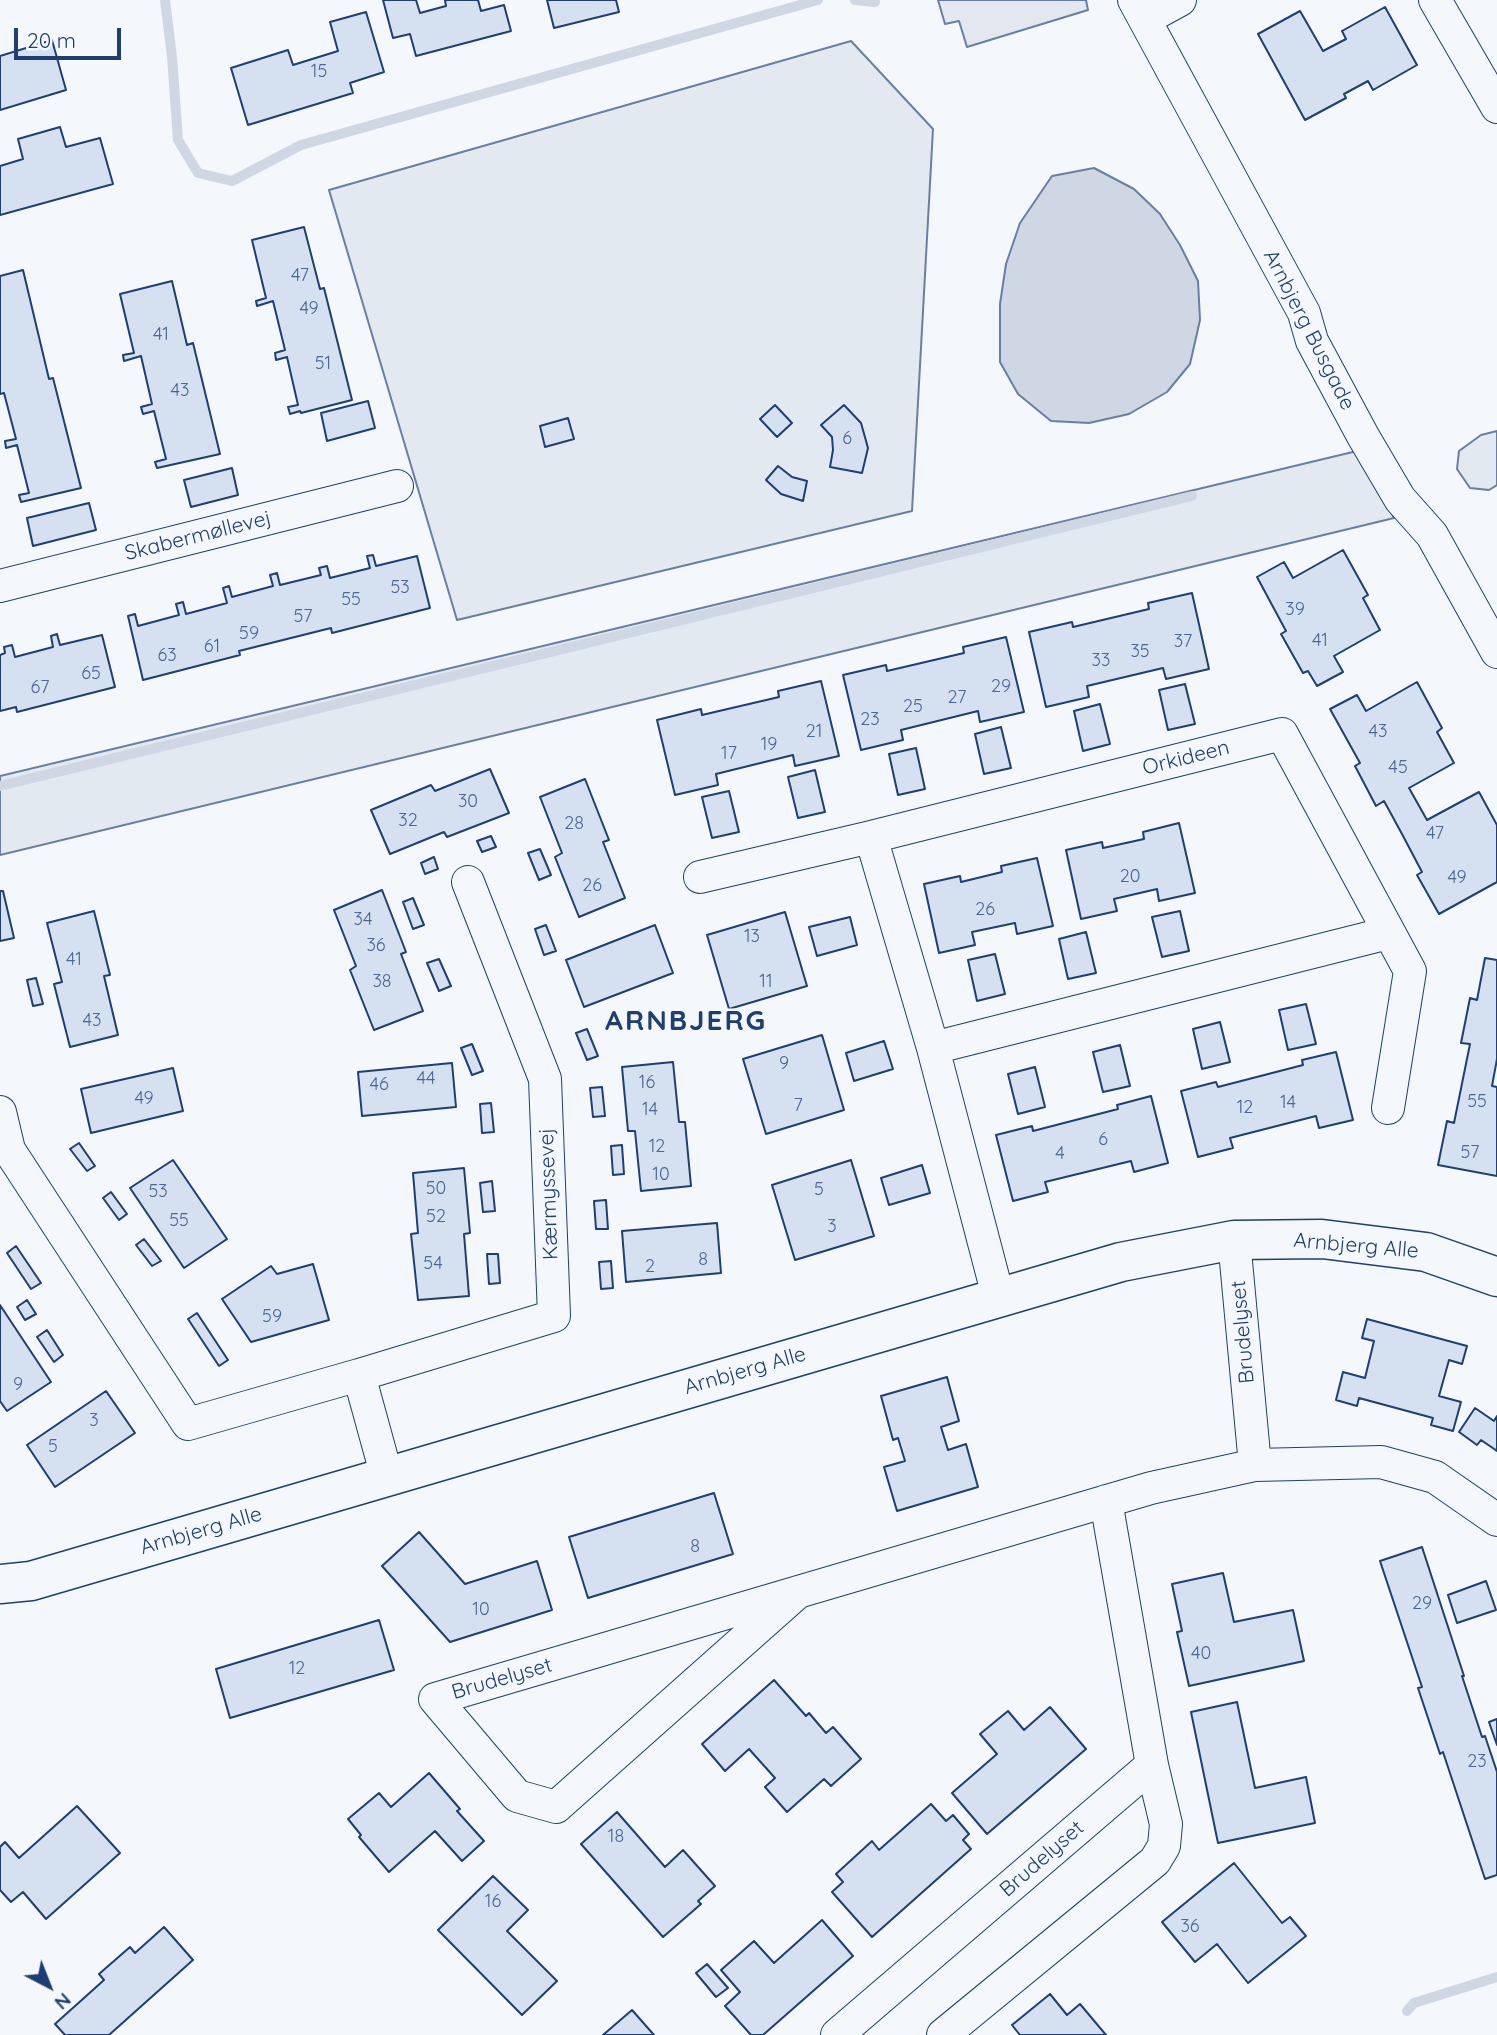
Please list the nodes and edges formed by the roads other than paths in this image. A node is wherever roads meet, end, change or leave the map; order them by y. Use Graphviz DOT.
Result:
graph roads {
  1 [pos="1180,0"];
  2 [pos="1435,0"];
  3 [pos="1140,9"];
  4 [pos="1497,107"];
  5 [pos="397,486"];
  6 [pos="0,586"];
  7 [pos="1497,652"];
  8 [pos="871,837"];
  9 [pos="701,877"];
  10 [pos="468,882"];
  11 [pos="1388,933"];
  12 [pos="933,1048"];
  13 [pos="1388,1108"];
  14 [pos="0,1112"];
  15 [pos="1234,1240"];
  16 [pos="1497,1277"];
  17 [pos="999,1296"];
  18 [pos="359,1375"];
  19 [pos="1255,1465"];
  20 [pos="387,1477"];
  21 [pos="1106,1501"];
  22 [pos="1497,1520"];
  23 [pos="0,1584"];
  24 [pos="798,1592"];
  25 [pos="1152,1765"];
  26 [pos="837,2035"];
  27 [pos="943,2035"];
  1 -- 3 [label="street"];
  2 -- 4 [label="street"];
  3 -- 7 [label="street, Arnbjerg Busgade"];
  5 -- 6 [label="street, Skabermøllevej"];
  8 -- 9 [label="street, Orkideen"];
  8 -- 11 [label="street, Orkideen"];
  8 -- 12 [label="street"];
  10 -- 18 [label="street, Kærmyssevej"];
  11 -- 12 [label="street"];
  11 -- 13 [label="street, Orkideen"];
  12 -- 17 [label="street"];
  14 -- 18 [label="street, Kærmyssevej"];
  15 -- 16 [label="street, Arnbjerg Alle"];
  15 -- 17 [label="street, Arnbjerg Alle"];
  15 -- 19 [label="street, Brudelyset"];
  17 -- 20 [label="street, Arnbjerg Alle"];
  18 -- 20 [label="street"];
  19 -- 21 [label="street, Brudelyset"];
  19 -- 22 [label="street, Brudelyset"];
  20 -- 23 [label="street, Arnbjerg Alle"];
  21 -- 24 [label="street, Brudelyset"];
  21 -- 25 [label="street"];
  24 -- 24 [label="street, Brudelyset"];
  25 -- 26 [label="street, Brudelyset"];
  25 -- 27 [label="street"];
}
